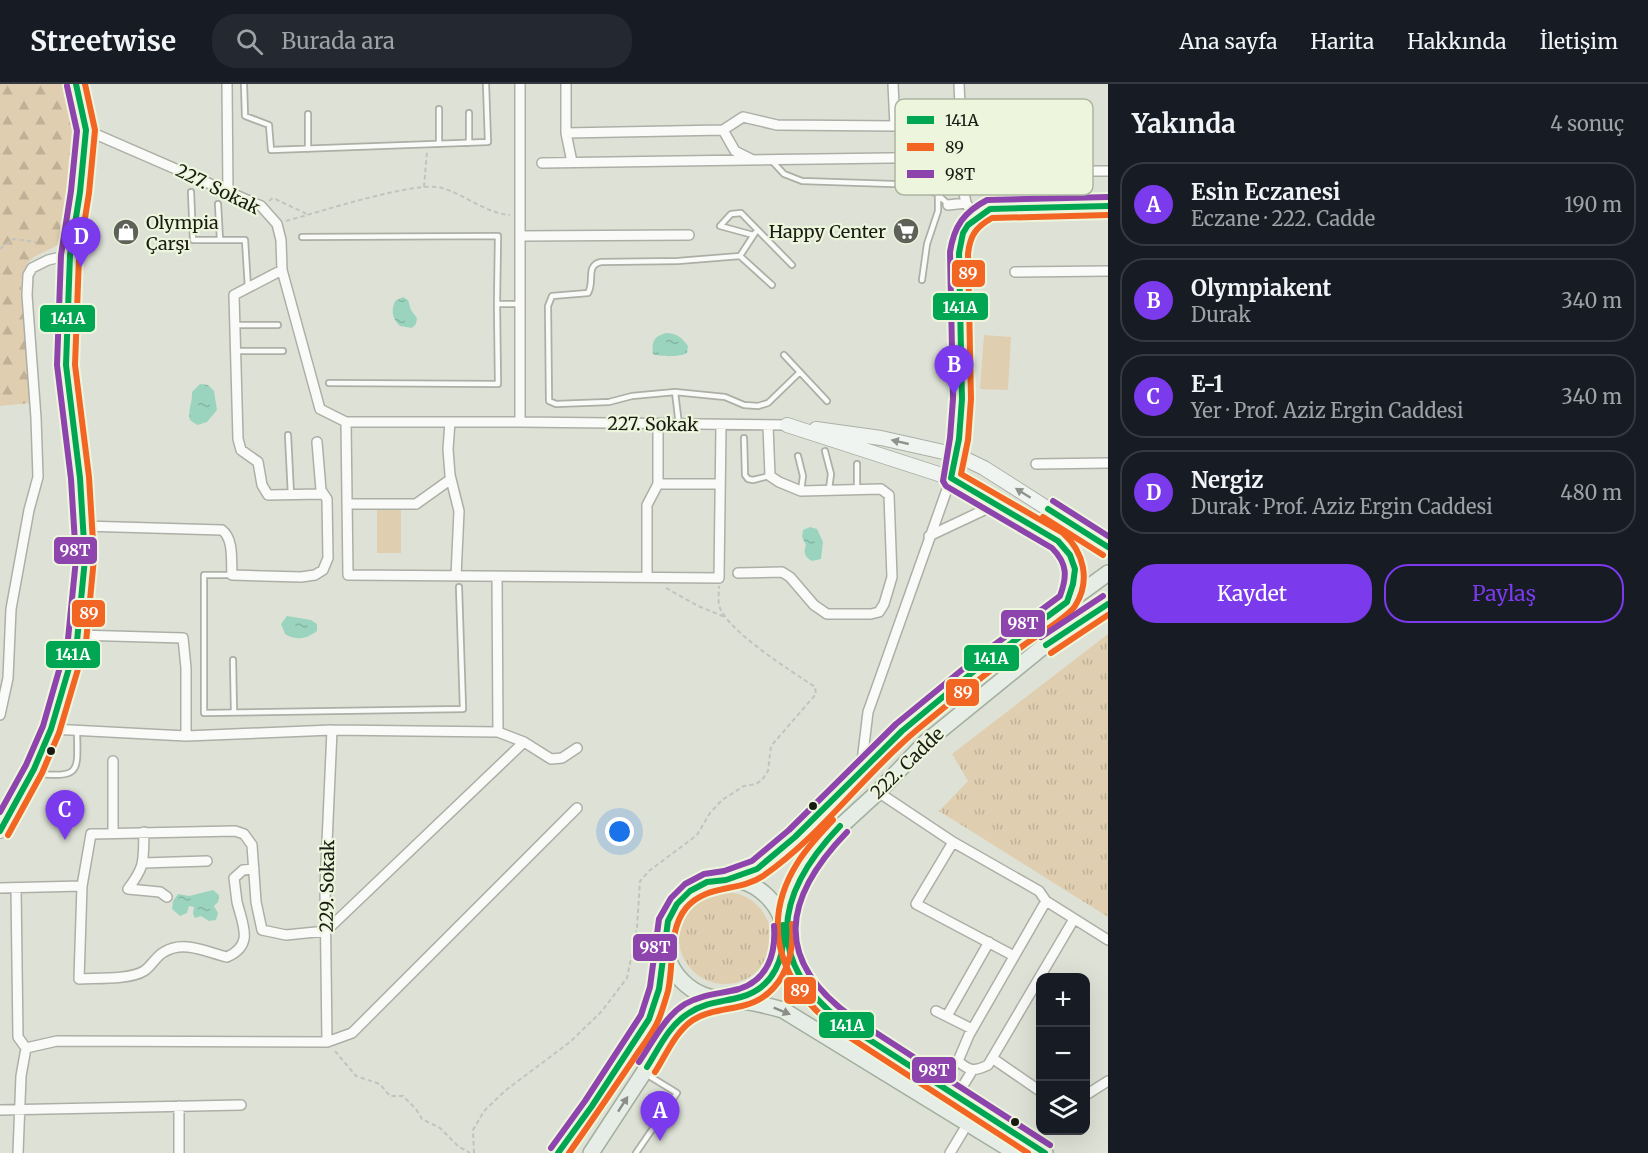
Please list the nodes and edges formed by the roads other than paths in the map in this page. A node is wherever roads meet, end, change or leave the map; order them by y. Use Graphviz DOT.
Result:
graph roads {
  1 [pos="76,84"];
  2 [pos="227,84"];
  3 [pos="244,84"];
  4 [pos="486,84"];
  5 [pos="520,84"];
  6 [pos="566,84"];
  7 [pos="893,84"];
  8 [pos="959,84"];
  9 [pos="960,99"];
  10 [pos="439,109"];
  11 [pos="469,112"];
  12 [pos="308,114"];
  13 [pos="86,129"];
  14 [pos="723,130"];
  15 [pos="566,133"];
  16 [pos="469,143"];
  17 [pos="439,144"];
  18 [pos="308,149"];
  19 [pos="895,158"];
  20 [pos="756,161"];
  21 [pos="772,161"];
  22 [pos="572,162"];
  23 [pos="542,163"];
  24 [pos="895,184"];
  25 [pos="228,191"];
  26 [pos="191,192"];
  27 [pos="938,195"];
  28 [pos="965,195"];
  29 [pos="966,203"];
  30 [pos="218,204"];
  31 [pos="948,205"];
  32 [pos="1108,206"];
  33 [pos="975,217"];
  34 [pos="758,230"];
  35 [pos="689,235"];
  36 [pos="753,235"];
  37 [pos="520,236"];
  38 [pos="302,237"];
  39 [pos="220,240"];
  40 [pos="70,255"];
  41 [pos="740,256"];
  42 [pos="792,265"];
  43 [pos="282,270"];
  44 [pos="1108,271"];
  45 [pos="1015,272"];
  46 [pos="922,280"];
  47 [pos="772,285"];
  48 [pos="248,288"];
  49 [pos="497,304"];
  50 [pos="519,304"];
  51 [pos="234,325"];
  52 [pos="278,326"];
  53 [pos="235,351"];
  54 [pos="283,351"];
  55 [pos="784,355"];
  56 [pos="800,372"];
  57 [pos="328,383"];
  58 [pos="675,392"];
  59 [pos="827,401"];
  60 [pos="346,422"];
  61 [pos="450,422"];
  62 [pos="520,422"];
  63 [pos="658,424"];
  64 [pos="679,425"];
  65 [pos="787,425"];
  66 [pos="721,426"];
  67 [pos="768,426"];
  68 [pos="288,435"];
  69 [pos="744,438"];
  70 [pos="317,442"];
  71 [pos="825,451"];
  72 [pos="957,455"];
  73 [pos="798,456"];
  74 [pos="857,464"];
  75 [pos="1036,464"];
  76 [pos="1108,464"];
  77 [pos="770,476"];
  78 [pos="951,478"];
  79 [pos="451,479"];
  80 [pos="658,484"];
  81 [pos="720,484"];
  82 [pos="857,490"];
  83 [pos="801,491"];
  84 [pos="829,491"];
  85 [pos="322,494"];
  86 [pos="291,495"];
  87 [pos="347,504"];
  88 [pos="997,504"];
  89 [pos="83,526"];
  90 [pos="929,536"];
  91 [pos="1108,547"];
  92 [pos="738,573"];
  93 [pos="1108,573"];
  94 [pos="232,575"];
  95 [pos="456,576"];
  96 [pos="497,576"];
  97 [pos="648,577"];
  98 [pos="459,587"];
  99 [pos="1067,602"];
  100 [pos="1108,604"];
  101 [pos="77,635"];
  102 [pos="232,660"];
  103 [pos="234,712"];
  104 [pos="0,715"];
  105 [pos="51,729"];
  106 [pos="332,730"];
  107 [pos="78,732"];
  108 [pos="498,732"];
  109 [pos="186,735"];
  110 [pos="524,742"];
  111 [pos="578,748"];
  112 [pos="113,761"];
  113 [pos="861,770"];
  114 [pos="32,774"];
  115 [pos="878,792"];
  116 [pos="577,808"];
  117 [pos="0,831"];
  118 [pos="113,832"];
  119 [pos="144,832"];
  120 [pos="953,842"];
  121 [pos="207,861"];
  122 [pos="143,863"];
  123 [pos="254,869"];
  124 [pos="726,879"];
  125 [pos="82,886"];
  126 [pos="0,888"];
  127 [pos="16,888"];
  128 [pos="167,897"];
  129 [pos="1046,901"];
  130 [pos="1074,919"];
  131 [pos="326,931"];
  132 [pos="786,939"];
  133 [pos="665,940"];
  134 [pos="1108,940"];
  135 [pos="989,942"];
  136 [pos="1014,956"];
  137 [pos="725,999"];
  138 [pos="936,1011"];
  139 [pos="947,1016"];
  140 [pos="972,1029"];
  141 [pos="327,1042"];
  142 [pos="26,1048"];
  143 [pos="992,1058"];
  144 [pos="958,1061"];
  145 [pos="972,1071"];
  146 [pos="644,1072"];
  147 [pos="1108,1081"];
  148 [pos="936,1084"];
  149 [pos="1036,1088"];
  150 [pos="1090,1092"];
  151 [pos="956,1098"];
  152 [pos="242,1105"];
  153 [pos="179,1106"];
  154 [pos="0,1110"];
  155 [pos="20,1110"];
  156 [pos="968,1123"];
  157 [pos="18,1153"];
  158 [pos="180,1153"];
  159 [pos="558,1153"];
  160 [pos="591,1153"];
  161 [pos="636,1153"];
  162 [pos="950,1153"];
  163 [pos="1016,1153"];
  164 [pos="1045,1153"];
  1 -- 13 [label="street"];
  2 -- 25 [label="street"];
  3 -- 18 [label="lane"];
  4 -- 16 [label="lane"];
  5 -- 37 [label="street"];
  6 -- 15 [label="street"];
  7 -- 14 [label="street"];
  8 -- 9 [label="street"];
  10 -- 17 [label="lane"];
  11 -- 16 [label="lane"];
  12 -- 18 [label="lane"];
  13 -- 25 [label="street, 227. Sokak"];
  13 -- 40 [label="street"];
  14 -- 15 [label="street"];
  14 -- 20 [label="street"];
  15 -- 22 [label="street"];
  16 -- 17 [label="lane"];
  17 -- 18 [label="lane"];
  19 -- 21 [label="street"];
  20 -- 21 [label="street"];
  20 -- 22 [label="street"];
  21 -- 24 [label="lane"];
  22 -- 23 [label="street"];
  25 -- 43 [label="street, 227. Sokak"];
  26 -- 39 [label="lane"];
  27 -- 31 [label="lane"];
  27 -- 46 [label="lane"];
  28 -- 29 [label="street"];
  29 -- 31 [label="street"];
  29 -- 33 [label="street"];
  30 -- 39 [label="lane"];
  32 -- 33 [label="street"];
  33 -- 72 [label="street"];
  34 -- 36 [label="lane"];
  34 -- 36 [label="lane"];
  34 -- 42 [label="lane"];
  35 -- 37 [label="street"];
  36 -- 41 [label="lane"];
  37 -- 50 [label="street"];
  38 -- 49 [label="lane"];
  39 -- 48 [label="lane"];
  40 -- 89 [label="street"];
  40 -- 104 [label="street"];
  41 -- 47 [label="lane"];
  41 -- 58 [label="lane"];
  43 -- 48 [label="street"];
  43 -- 60 [label="street, 227. Sokak"];
  44 -- 45 [label="street"];
  48 -- 51 [label="street"];
  49 -- 50 [label="lane"];
  49 -- 57 [label="lane"];
  50 -- 62 [label="street"];
  51 -- 52 [label="lane"];
  51 -- 53 [label="street"];
  53 -- 54 [label="lane"];
  53 -- 86 [label="street"];
  55 -- 56 [label="lane"];
  56 -- 58 [label="lane"];
  56 -- 59 [label="lane"];
  58 -- 64 [label="lane"];
  60 -- 61 [label="street, 227. Sokak"];
  60 -- 87 [label="street"];
  61 -- 62 [label="street, 227. Sokak"];
  61 -- 79 [label="street"];
  62 -- 63 [label="street, 227. Sokak"];
  63 -- 64 [label="street, 227. Sokak"];
  63 -- 80 [label="street"];
  64 -- 66 [label="street, 227. Sokak"];
  65 -- 67 [label="street, 227. Sokak"];
  72 -- 65 [label="street, one-way"];
  65 -- 78 [label="street"];
  66 -- 67 [label="street, 227. Sokak"];
  66 -- 81 [label="street"];
  67 -- 77 [label="street"];
  68 -- 86 [label="lane"];
  69 -- 77 [label="lane"];
  70 -- 85 [label="street"];
  71 -- 84 [label="lane"];
  72 -- 78 [label="street"];
  91 -- 72 [label="street, one-way"];
  73 -- 83 [label="lane"];
  74 -- 82 [label="lane"];
  75 -- 76 [label="street"];
  77 -- 83 [label="street"];
  78 -- 88 [label="street"];
  78 -- 90 [label="street"];
  79 -- 87 [label="street"];
  79 -- 95 [label="street"];
  80 -- 81 [label="street"];
  80 -- 97 [label="street"];
  81 -- 97 [label="street"];
  82 -- 84 [label="street"];
  82 -- 92 [label="street"];
  83 -- 84 [label="street"];
  85 -- 86 [label="street"];
  85 -- 94 [label="street"];
  87 -- 95 [label="street"];
  88 -- 90 [label="street"];
  88 -- 99 [label="street"];
  89 -- 94 [label="street"];
  89 -- 101 [label="street"];
  90 -- 113 [label="street"];
  93 -- 99 [label="main road, 222. Cadde"];
  94 -- 103 [label="lane"];
  95 -- 96 [label="street"];
  96 -- 97 [label="street"];
  96 -- 108 [label="street"];
  98 -- 103 [label="lane"];
  99 -- 113 [label="main road, 222. Cadde"];
  100 -- 115 [label="main road, 222. Cadde"];
  101 -- 105 [label="street"];
  101 -- 109 [label="street"];
  102 -- 103 [label="lane"];
  105 -- 107 [label="street"];
  105 -- 114 [label="street"];
  106 -- 108 [label="street"];
  106 -- 109 [label="street"];
  106 -- 131 [label="street, 229. Sokak"];
  107 -- 109 [label="street"];
  107 -- 114 [label="lane"];
  108 -- 110 [label="street"];
  110 -- 111 [label="street"];
  110 -- 131 [label="street"];
  112 -- 118 [label="street"];
  113 -- 124 [label="main road, 222. Cadde"];
  114 -- 117 [label="street"];
  115 -- 120 [label="street"];
  115 -- 132 [label="main road, 222. Cadde"];
  116 -- 141 [label="street"];
  118 -- 119 [label="street"];
  118 -- 125 [label="street"];
  119 -- 122 [label="street"];
  119 -- 123 [label="street"];
  120 -- 129 [label="street"];
  120 -- 135 [label="street"];
  121 -- 122 [label="street"];
  122 -- 128 [label="street"];
  123 -- 125 [label="street"];
  123 -- 131 [label="street"];
  124 -- 132 [label="main road"];
  124 -- 133 [label="main road"];
  125 -- 127 [label="street"];
  126 -- 127 [label="street"];
  127 -- 142 [label="street"];
  129 -- 130 [label="street"];
  129 -- 136 [label="street"];
  130 -- 134 [label="street"];
  130 -- 143 [label="street"];
  131 -- 141 [label="street, 229. Sokak"];
  132 -- 137 [label="main road"];
  132 -- 148 [label="main road"];
  133 -- 137 [label="main road"];
  133 -- 159 [label="main road"];
  135 -- 136 [label="street"];
  135 -- 139 [label="street"];
  136 -- 140 [label="street"];
  137 -- 146 [label="main road"];
  137 -- 156 [label="main road, one-way"];
  138 -- 139 [label="street"];
  139 -- 140 [label="street"];
  140 -- 144 [label="street"];
  141 -- 142 [label="street"];
  142 -- 155 [label="street"];
  143 -- 145 [label="street"];
  143 -- 149 [label="street"];
  144 -- 145 [label="street"];
  144 -- 148 [label="street"];
  145 -- 151 [label="street"];
  160 -- 146 [label="main road, one-way"];
  146 -- 161 [label="lane"];
  147 -- 150 [label="street"];
  148 -- 151 [label="main road"];
  151 -- 164 [label="main road"];
  152 -- 153 [label="street"];
  153 -- 155 [label="street"];
  153 -- 158 [label="street"];
  154 -- 155 [label="street"];
  155 -- 157 [label="street"];
  156 -- 162 [label="street"];
  156 -- 163 [label="main road"];
}
